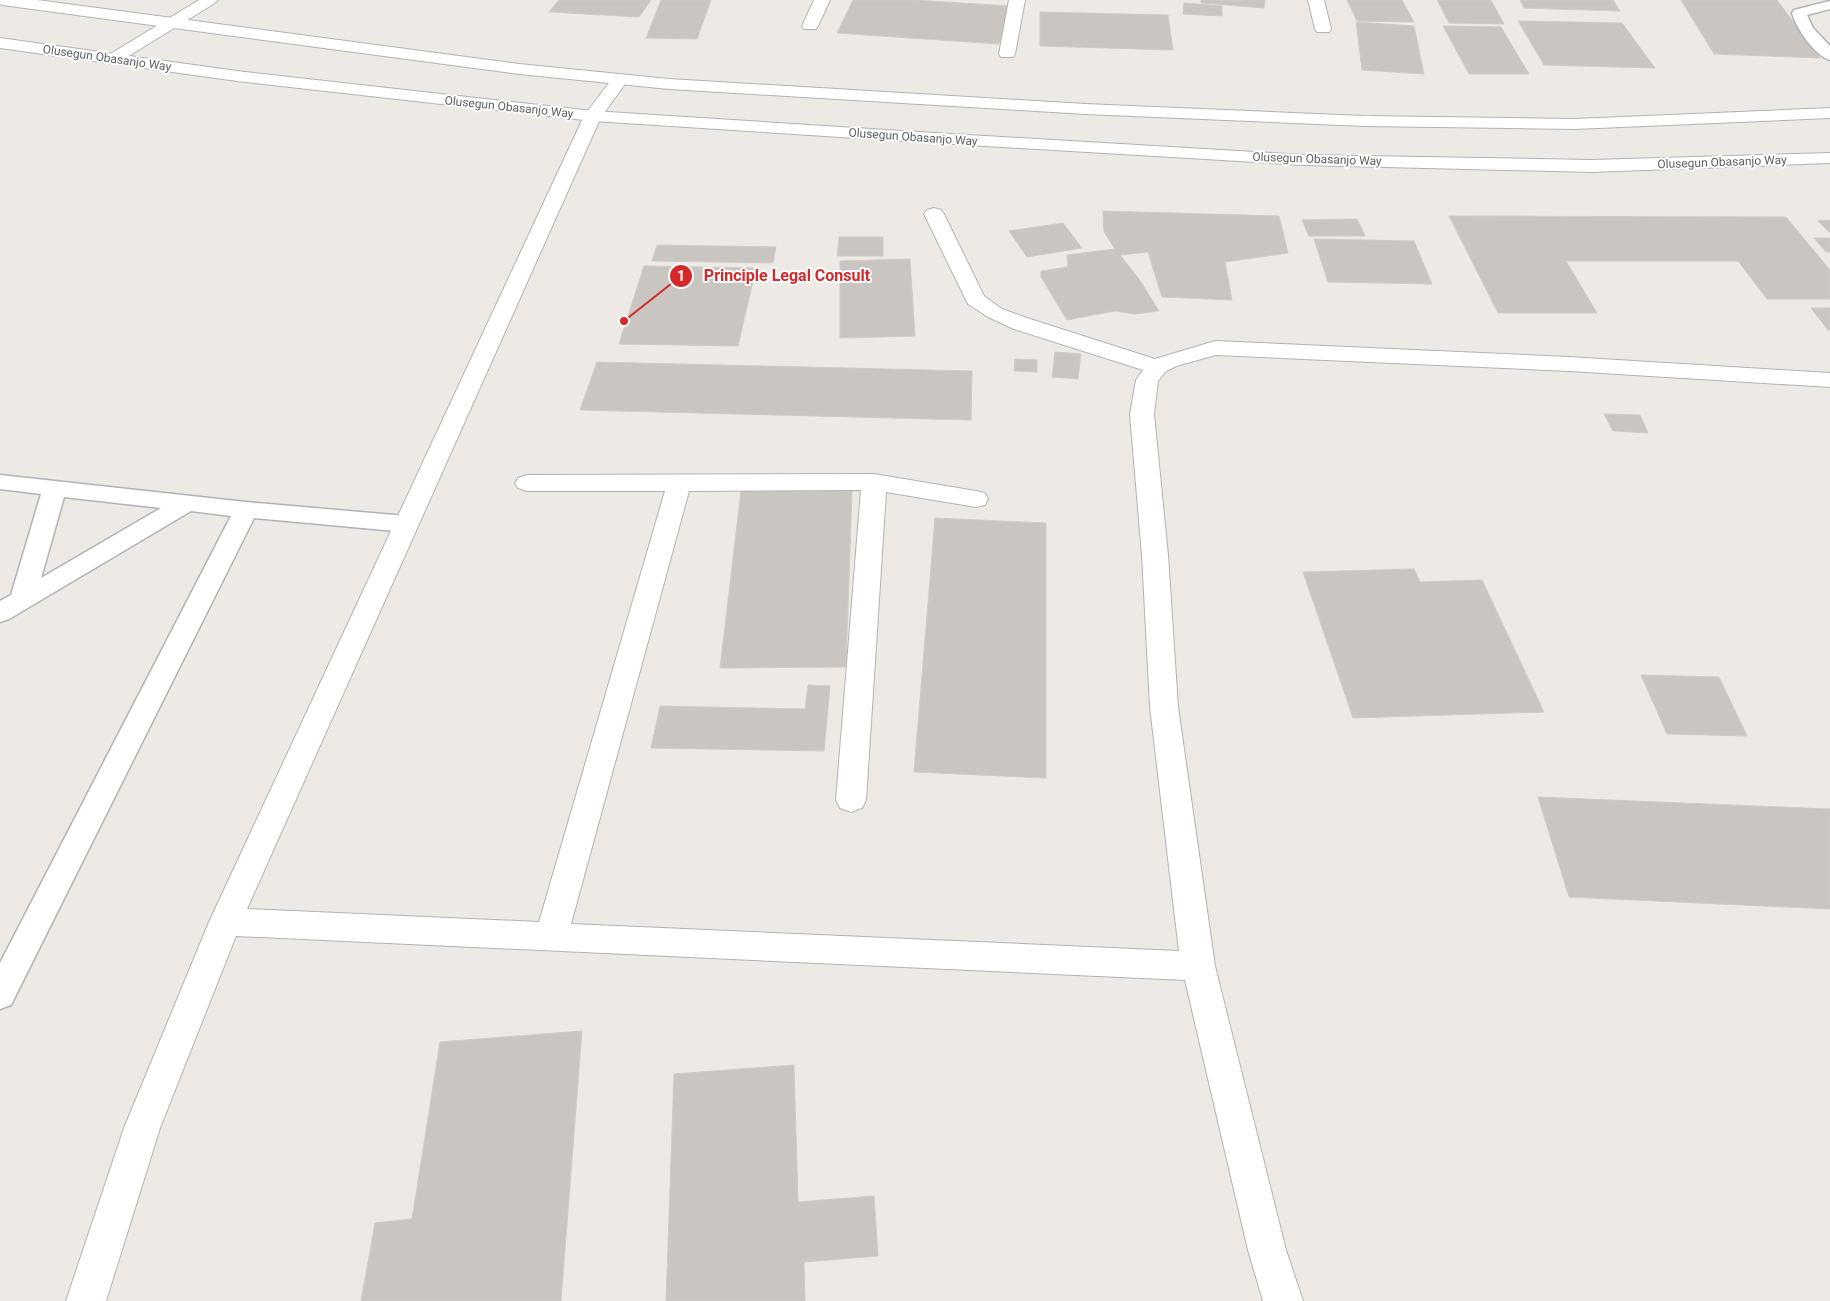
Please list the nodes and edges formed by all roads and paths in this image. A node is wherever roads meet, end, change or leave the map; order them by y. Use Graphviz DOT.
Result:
graph roads {
  1 [pos="2,0"];
  2 [pos="210,0"];
  3 [pos="822,0"];
  4 [pos="1017,0"];
  5 [pos="1316,0"];
  6 [pos="1830,5"];
  7 [pos="173,22"];
  8 [pos="810,26"];
  9 [pos="1323,29"];
  10 [pos="0,43"];
  11 [pos="1007,54"];
  12 [pos="1830,55"];
  13 [pos="113,59"];
  14 [pos="620,80"];
  15 [pos="1830,113"];
  16 [pos="592,116"];
  17 [pos="1830,158"];
  18 [pos="934,214"];
  19 [pos="1158,367"];
  20 [pos="1830,380"];
  21 [pos="0,482"];
  22 [pos="874,482"];
  23 [pos="526,483"];
  24 [pos="678,483"];
  25 [pos="54,489"];
  26 [pos="976,499"];
  27 [pos="186,504"];
  28 [pos="246,510"];
  29 [pos="406,524"];
  30 [pos="22,600"];
  31 [pos="0,612"];
  32 [pos="851,800"];
  33 [pos="225,922"];
  34 [pos="552,937"];
  35 [pos="1198,966"];
  36 [pos="0,995"];
  37 [pos="86,1301"];
  38 [pos="1283,1301"];
  1 -- 7 [label="street"];
  2 -- 7 [label="street"];
  3 -- 8 [label="street"];
  4 -- 11 [label="street"];
  5 -- 9 [label="street"];
  6 -- 12 [label="lane"];
  7 -- 13 [label="street"];
  7 -- 14 [label="street"];
  10 -- 13 [label="street, Olusegun Obasanjo Way"];
  13 -- 16 [label="street, Olusegun Obasanjo Way"];
  14 -- 15 [label="street"];
  14 -- 16 [label="street"];
  16 -- 17 [label="street, Olusegun Obasanjo Way"];
  16 -- 29 [label="street"];
  18 -- 19 [label="street"];
  19 -- 20 [label="street"];
  19 -- 35 [label="street"];
  21 -- 25 [label="lane"];
  22 -- 24 [label="street"];
  22 -- 26 [label="street"];
  22 -- 32 [label="street"];
  23 -- 24 [label="street"];
  24 -- 34 [label="street"];
  25 -- 27 [label="lane"];
  25 -- 30 [label="lane"];
  27 -- 28 [label="lane"];
  27 -- 30 [label="lane"];
  28 -- 29 [label="lane"];
  28 -- 36 [label="lane"];
  29 -- 33 [label="street"];
  30 -- 31 [label="lane"];
  33 -- 34 [label="street"];
  33 -- 37 [label="street"];
  34 -- 35 [label="street"];
  35 -- 38 [label="street"];
}
